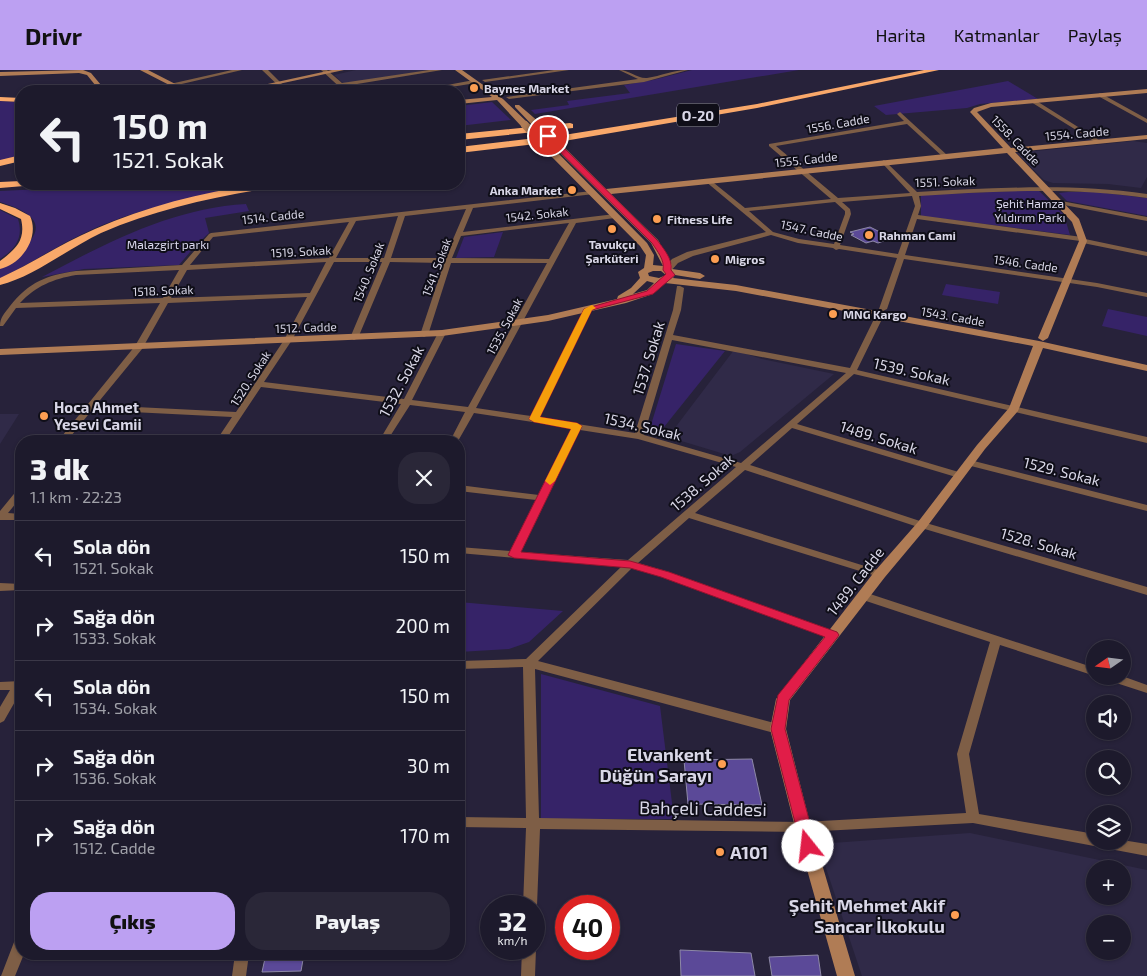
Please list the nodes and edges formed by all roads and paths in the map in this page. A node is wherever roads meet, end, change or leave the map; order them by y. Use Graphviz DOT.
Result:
graph roads {
  1 [pos="143,70"];
  2 [pos="239,70"];
  3 [pos="265,70"];
  4 [pos="341,70"];
  5 [pos="439,70"];
  6 [pos="458,70"];
  7 [pos="471,70"];
  8 [pos="561,70"];
  9 [pos="622,70"];
  10 [pos="685,70"];
  11 [pos="892,70"];
  12 [pos="935,70"];
  13 [pos="64,71"];
  14 [pos="326,71"];
  15 [pos="0,74"];
  16 [pos="486,80"];
  17 [pos="644,80"];
  18 [pos="474,82"];
  19 [pos="278,83"];
  20 [pos="173,84"];
  21 [pos="98,85"];
  22 [pos="268,85"];
  23 [pos="280,85"];
  24 [pos="341,85"];
  25 [pos="455,85"];
  26 [pos="800,88"];
  27 [pos="1147,91"];
  28 [pos="0,95"];
  29 [pos="15,95"];
  30 [pos="1100,95"];
  31 [pos="497,98"];
  32 [pos="509,98"];
  33 [pos="0,100"];
  34 [pos="15,100"];
  35 [pos="465,101"];
  36 [pos="1033,101"];
  37 [pos="700,106"];
  38 [pos="900,114"];
  39 [pos="619,119"];
  40 [pos="1147,121"];
  41 [pos="908,122"];
  42 [pos="580,125"];
  43 [pos="570,126"];
  44 [pos="465,136"];
  45 [pos="570,136"];
  46 [pos="1147,137"];
  47 [pos="465,140"];
  48 [pos="1099,142"];
  49 [pos="465,149"];
  50 [pos="1010,150"];
  51 [pos="465,155"];
  52 [pos="945,156"];
  53 [pos="15,160"];
  54 [pos="884,162"];
  55 [pos="0,164"];
  56 [pos="798,170"];
  57 [pos="15,174"];
  58 [pos="0,175"];
  59 [pos="708,180"];
  60 [pos="15,184"];
  61 [pos="0,185"];
  62 [pos="1046,188"];
  63 [pos="243,190"];
  64 [pos="604,192"];
  65 [pos="592,193"];
  66 [pos="915,194"];
  67 [pos="1146,194"];
  68 [pos="834,199"];
  69 [pos="1061,204"];
  70 [pos="0,206"];
  71 [pos="470,207"];
  72 [pos="743,210"];
  73 [pos="402,215"];
  74 [pos="615,216"];
  75 [pos="916,217"];
  76 [pos="1147,219"];
  77 [pos="353,220"];
  78 [pos="573,222"];
  79 [pos="771,233"];
  80 [pos="460,234"];
  81 [pos="1083,240"];
  82 [pos="836,248"];
  83 [pos="663,254"];
  84 [pos="1147,254"];
  85 [pos="901,257"];
  86 [pos="332,260"];
  87 [pos="387,260"];
  88 [pos="448,260"];
  89 [pos="550,261"];
  90 [pos="676,262"];
  91 [pos="0,266"];
  92 [pos="184,268"];
  93 [pos="647,273"];
  94 [pos="666,274"];
  95 [pos="1066,280"];
  96 [pos="0,282"];
  97 [pos="714,282"];
  98 [pos="680,288"];
  99 [pos="650,292"];
  100 [pos="313,295"];
  101 [pos="1147,295"];
  102 [pos="167,301"];
  103 [pos="610,303"];
  104 [pos="14,306"];
  105 [pos="588,309"];
  106 [pos="882,312"];
  107 [pos="519,322"];
  108 [pos="0,324"];
  109 [pos="424,334"];
  110 [pos="442,334"];
  111 [pos="669,337"];
  112 [pos="354,338"];
  113 [pos="288,340"];
  114 [pos="1041,341"];
  115 [pos="139,347"];
  116 [pos="0,352"];
  117 [pos="1147,359"];
  118 [pos="1147,368"];
  119 [pos="852,372"];
  120 [pos="259,384"];
  121 [pos="407,402"];
  122 [pos="91,407"];
  123 [pos="1014,409"];
  124 [pos="472,410"];
  125 [pos="239,415"];
  126 [pos="534,419"];
  127 [pos="790,424"];
  128 [pos="577,426"];
  129 [pos="67,435"];
  130 [pos="225,435"];
  131 [pos="387,435"];
  132 [pos="457,435"];
  133 [pos="639,436"];
  134 [pos="1147,440"];
  135 [pos="970,463"];
  136 [pos="742,466"];
  137 [pos="959,475"];
  138 [pos="465,489"];
  139 [pos="15,498"];
  140 [pos="542,498"];
  141 [pos="1147,508"];
  142 [pos="687,514"];
  143 [pos="0,516"];
  144 [pos="15,517"];
  145 [pos="922,525"];
  146 [pos="465,551"];
  147 [pos="514,555"];
  148 [pos="630,564"];
  149 [pos="880,574"];
  150 [pos="0,587"];
  151 [pos="15,587"];
  152 [pos="1147,591"];
  153 [pos="864,596"];
  154 [pos="833,635"];
  155 [pos="996,640"];
  156 [pos="529,663"];
  157 [pos="465,665"];
  158 [pos="1086,669"];
  159 [pos="1131,684"];
  160 [pos="15,685"];
  161 [pos="0,686"];
  162 [pos="1147,689"];
  163 [pos="15,693"];
  164 [pos="0,718"];
  165 [pos="778,729"];
  166 [pos="973,818"];
  167 [pos="465,822"];
  168 [pos="533,825"];
  169 [pos="803,827"];
  170 [pos="1086,838"];
  171 [pos="1131,847"];
  172 [pos="1147,850"];
  173 [pos="530,895"];
  174 [pos="15,958"];
  175 [pos="241,960"];
  176 [pos="529,960"];
  177 [pos="8,976"];
  178 [pos="238,976"];
  179 [pos="528,976"];
  180 [pos="846,976"];
  1 -- 20 [label="street"];
  2 -- 20 [label="street"];
  3 -- 19 [label="street"];
  4 -- 14 [label="street"];
  5 -- 24 [label="street"];
  6 -- 18 [label="street"];
  7 -- 16 [label="street"];
  8 -- 16 [label="street"];
  9 -- 17 [label="street"];
  10 -- 17 [label="street"];
  11 -- 26 [label="highway"];
  12 -- 45 [label="highway, O-20"];
  13 -- 15 [label="street"];
  13 -- 21 [label="street"];
  14 -- 19 [label="street"];
  14 -- 24 [label="street"];
  16 -- 32 [label="street"];
  17 -- 32 [label="street"];
  18 -- 25 [label="street"];
  18 -- 31 [label="street"];
  19 -- 22 [label="street"];
  19 -- 23 [label="street"];
  27 -- 30 [label="street, 1558. Cadde"];
  28 -- 29 [label="highway"];
  30 -- 36 [label="street, 1558. Cadde"];
  30 -- 40 [label="street"];
  31 -- 35 [label="street"];
  31 -- 65 [label="street, bridge"];
  32 -- 64 [label="street, bridge"];
  33 -- 34 [label="highway"];
  36 -- 48 [label="street"];
  36 -- 50 [label="street, 1558. Cadde"];
  37 -- 39 [label="highway, O-20"];
  38 -- 41 [label="street"];
  41 -- 52 [label="street"];
  41 -- 56 [label="street, 1556. Cadde"];
  42 -- 43 [label="highway"];
  43 -- 44 [label="highway"];
  43 -- 47 [label="highway"];
  45 -- 49 [label="highway, O-20"];
  45 -- 51 [label="highway"];
  46 -- 48 [label="street, 1554. Cadde"];
  48 -- 50 [label="street, 1554. Cadde"];
  50 -- 52 [label="street, 1555. Cadde"];
  50 -- 62 [label="street, 1558. Cadde"];
  52 -- 54 [label="street, 1555. Cadde"];
  53 -- 55 [label="highway"];
  54 -- 56 [label="street, 1555. Cadde"];
  54 -- 66 [label="street"];
  56 -- 59 [label="street, 1555. Cadde"];
  56 -- 68 [label="street"];
  57 -- 58 [label="highway"];
  59 -- 64 [label="street, 1555. Cadde"];
  59 -- 72 [label="street, 1547. Cadde"];
  60 -- 61 [label="highway"];
  62 -- 66 [label="street, 1551. Sokak"];
  62 -- 67 [label="street, 1551. Sokak"];
  62 -- 69 [label="street, 1558. Cadde"];
  63 -- 96 [label="highway"];
  64 -- 83 [label="street"];
  65 -- 71 [label="street, 1514. Cadde"];
  65 -- 74 [label="street"];
  66 -- 68 [label="street, 1551. Sokak"];
  66 -- 75 [label="street"];
  68 -- 72 [label="street, 1551. Sokak"];
  68 -- 82 [label="street"];
  69 -- 76 [label="street"];
  69 -- 81 [label="street, 1558. Cadde"];
  70 -- 91 [label="highway"];
  71 -- 73 [label="street, 1514. Cadde"];
  71 -- 80 [label="street, 1541. Sokak"];
  72 -- 79 [label="street, 1547. Cadde"];
  73 -- 77 [label="street, 1514. Cadde"];
  73 -- 87 [label="street, 1540. Sokak"];
  74 -- 78 [label="street, 1542. Sokak"];
  74 -- 93 [label="street"];
  75 -- 81 [label="street"];
  75 -- 85 [label="street, 1538. Sokak"];
  77 -- 86 [label="street, 1520. Sokak"];
  77 -- 92 [label="street, 1514. Cadde"];
  78 -- 80 [label="street, 1542. Sokak"];
  78 -- 89 [label="street, 1535. Sokak"];
  79 -- 82 [label="street, 1547. Cadde"];
  79 -- 90 [label="street"];
  80 -- 88 [label="street, 1541. Sokak"];
  81 -- 84 [label="street"];
  81 -- 95 [label="street"];
  82 -- 85 [label="street, 1547. Cadde"];
  83 -- 90 [label="street"];
  83 -- 94 [label="street"];
  85 -- 95 [label="street, 1546. Cadde"];
  85 -- 106 [label="street, 1538. Sokak"];
  86 -- 87 [label="street, 1519. Sokak"];
  86 -- 92 [label="street, 1519. Sokak"];
  86 -- 100 [label="street, 1520. Sokak"];
  87 -- 88 [label="street, 1519. Sokak"];
  87 -- 112 [label="street, 1540. Sokak"];
  88 -- 89 [label="street, 1519. Sokak"];
  88 -- 109 [label="street, 1541. Sokak"];
  89 -- 107 [label="street, 1535. Sokak"];
  90 -- 94 [label="street"];
  90 -- 97 [label="street"];
  92 -- 102 [label="street, 1514. Cadde"];
  92 -- 104 [label="street, 1519. Sokak"];
  93 -- 94 [label="street, 1543. Cadde"];
  93 -- 103 [label="street, 1512. Cadde"];
  94 -- 97 [label="street, 1543. Cadde"];
  94 -- 99 [label="street, 1512. Cadde"];
  95 -- 101 [label="street, 1546. Cadde"];
  95 -- 114 [label="street"];
  97 -- 98 [label="street"];
  97 -- 106 [label="street, 1543. Cadde"];
  98 -- 99 [label="street"];
  98 -- 111 [label="street, 1537. Sokak"];
  99 -- 103 [label="street, 1512. Cadde"];
  100 -- 102 [label="street, 1518. Sokak"];
  100 -- 113 [label="street, 1520. Sokak"];
  102 -- 104 [label="street, 1518. Sokak"];
  102 -- 115 [label="street, 1514. Cadde"];
  103 -- 105 [label="street, 1512. Cadde"];
  104 -- 108 [label="street, 1519. Sokak"];
  105 -- 107 [label="street, 1512. Cadde"];
  105 -- 126 [label="street"];
  106 -- 114 [label="street, 1543. Cadde"];
  106 -- 119 [label="street, 1538. Sokak"];
  107 -- 110 [label="street, 1512. Cadde"];
  107 -- 124 [label="street, 1535. Sokak"];
  109 -- 110 [label="street, 1512. Cadde"];
  109 -- 112 [label="street, 1512. Cadde"];
  110 -- 121 [label="street, 1532. Sokak"];
  111 -- 119 [label="street, 1539. Sokak"];
  111 -- 133 [label="street, 1537. Sokak"];
  112 -- 113 [label="street, 1512. Cadde"];
  113 -- 115 [label="street, 1512. Cadde"];
  113 -- 120 [label="street, 1520. Sokak"];
  114 -- 117 [label="street, 1543. Cadde"];
  114 -- 118 [label="street, 1543. Cadde"];
  114 -- 123 [label="street, 1489. Cadde"];
  115 -- 116 [label="street, 1512. Cadde"];
  115 -- 122 [label="street, 1514. Cadde"];
  119 -- 123 [label="street, 1539. Sokak"];
  119 -- 127 [label="street, 1538. Sokak"];
  120 -- 121 [label="street, 1534. Sokak"];
  120 -- 125 [label="street, 1520. Sokak"];
  121 -- 124 [label="street, 1534. Sokak"];
  121 -- 131 [label="street, 1532. Sokak"];
  122 -- 125 [label="street"];
  122 -- 129 [label="street, 1514. Cadde"];
  123 -- 134 [label="street, 1539. Sokak"];
  123 -- 135 [label="street, 1489. Cadde"];
  124 -- 126 [label="street, 1534. Sokak"];
  124 -- 132 [label="street, 1535. Sokak"];
  125 -- 130 [label="street, 1520. Sokak"];
  126 -- 128 [label="street, 1534. Sokak"];
  127 -- 136 [label="street, 1538. Sokak"];
  127 -- 137 [label="street, 1489. Sokak"];
  128 -- 133 [label="street, 1534. Sokak"];
  128 -- 140 [label="street"];
  133 -- 136 [label="street, 1534. Sokak"];
  135 -- 137 [label="street, 1489. Cadde"];
  135 -- 141 [label="street, 1529. Sokak"];
  136 -- 142 [label="street, 1538. Sokak"];
  136 -- 145 [label="street, 1534. Sokak"];
  137 -- 145 [label="street, 1489. Cadde"];
  138 -- 140 [label="street"];
  139 -- 143 [label="street"];
  140 -- 147 [label="street"];
  142 -- 148 [label="street, 1538. Sokak"];
  142 -- 149 [label="street"];
  143 -- 144 [label="street"];
  145 -- 149 [label="street, 1489. Cadde"];
  145 -- 152 [label="street, 1528. Sokak"];
  146 -- 147 [label="street"];
  147 -- 148 [label="street"];
  148 -- 154 [label="street"];
  148 -- 156 [label="street, 1538. Sokak"];
  149 -- 153 [label="street, 1489. Cadde"];
  150 -- 151 [label="street"];
  153 -- 154 [label="street, 1489. Cadde"];
  153 -- 155 [label="street"];
  154 -- 165 [label="street, 1489. Cadde"];
  155 -- 158 [label="street"];
  155 -- 166 [label="street"];
  156 -- 157 [label="street"];
  156 -- 165 [label="street"];
  156 -- 168 [label="street"];
  159 -- 162 [label="street"];
  160 -- 161 [label="street"];
  163 -- 164 [label="street"];
  165 -- 169 [label="street, 1489. Cadde"];
  166 -- 169 [label="street, Bahçeli Caddesi"];
  166 -- 170 [label="street, Bahçeli Caddesi"];
  167 -- 168 [label="street, Bahçeli Caddesi"];
  168 -- 169 [label="street, Bahçeli Caddesi"];
  168 -- 173 [label="street"];
  169 -- 180 [label="street, 1489. Cadde"];
  171 -- 172 [label="street"];
  174 -- 177 [label="street"];
  175 -- 178 [label="street"];
  176 -- 179 [label="street"];
}
